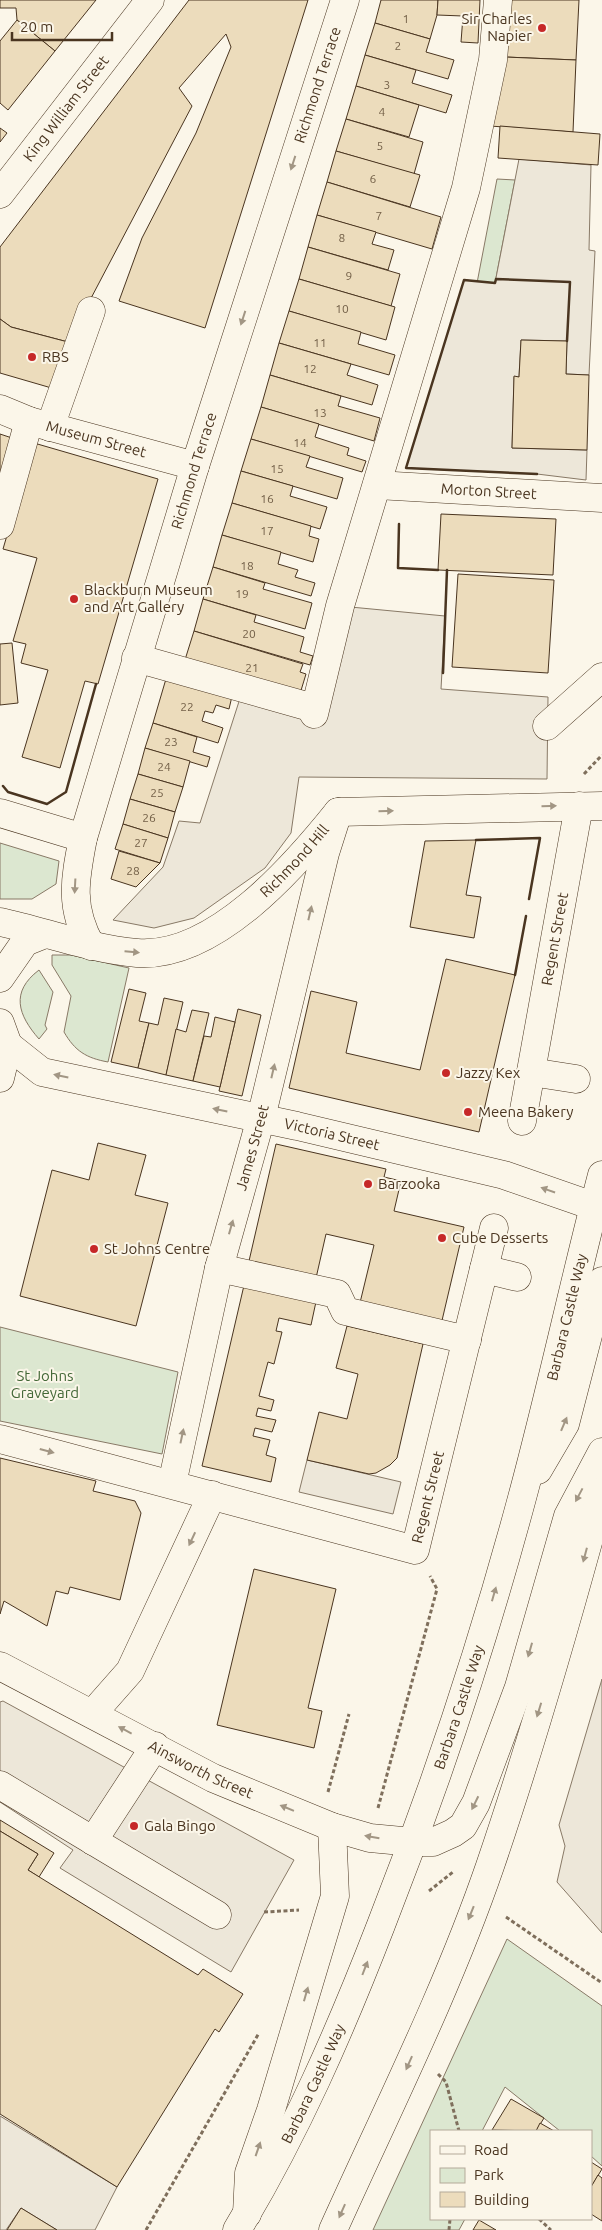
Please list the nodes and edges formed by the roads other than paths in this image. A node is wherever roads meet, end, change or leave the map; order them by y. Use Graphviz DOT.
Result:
graph roads {
  1 [pos="150,0"];
  2 [pos="346,0"];
  3 [pos="498,0"];
  4 [pos="0,194"];
  5 [pos="90,311"];
  6 [pos="0,409"];
  7 [pos="40,424"];
  8 [pos="195,466"];
  9 [pos="377,485"];
  10 [pos="602,498"];
  11 [pos="0,525"];
  12 [pos="136,658"];
  13 [pos="602,677"];
  14 [pos="547,726"];
  15 [pos="590,806"];
  16 [pos="338,812"];
  17 [pos="0,813"];
  18 [pos="83,838"];
  19 [pos="0,922"];
  20 [pos="45,934"];
  21 [pos="91,946"];
  22 [pos="0,978"];
  23 [pos="4,1034"];
  24 [pos="531,1072"];
  25 [pos="0,1078"];
  26 [pos="576,1080"];
  27 [pos="262,1118"];
  28 [pos="522,1121"];
  29 [pos="602,1175"];
  30 [pos="598,1207"];
  31 [pos="494,1228"];
  32 [pos="219,1268"];
  33 [pos="484,1269"];
  34 [pos="517,1277"];
  35 [pos="602,1282"];
  36 [pos="467,1340"];
  37 [pos="0,1439"];
  38 [pos="602,1452"];
  39 [pos="172,1484"];
  40 [pos="602,1491"];
  41 [pos="212,1494"];
  42 [pos="522,1497"];
  43 [pos="0,1666"];
  44 [pos="93,1713"];
  45 [pos="155,1746"];
  46 [pos="0,1785"];
  47 [pos="326,1824"];
  48 [pos="93,1841"];
  49 [pos="413,1842"];
  50 [pos="217,1915"];
  51 [pos="242,2222"];
  52 [pos="333,2230"];
  1 -- 4 [label="main road, King William Street"];
  2 -- 8 [label="main road, Richmond Terrace, one-way"];
  3 -- 9 [label="main road"];
  5 -- 7 [label="main road"];
  6 -- 7 [label="main road, Museum Street"];
  7 -- 8 [label="main road, Museum Street"];
  7 -- 11 [label="main road"];
  8 -- 12 [label="main road, Richmond Terrace"];
  9 -- 10 [label="main road, Morton Street"];
  9 -- 12 [label="main road"];
  12 -- 18 [label="main road, Richmond Terrace"];
  13 -- 14 [label="main road"];
  16 -- 15 [label="main road, Richmond Hill, one-way"];
  15 -- 24 [label="main road, Regent Street"];
  21 -- 16 [label="main road, Richmond Hill, one-way"];
  27 -- 16 [label="main road, James Street, one-way"];
  17 -- 18 [label="main road"];
  18 -- 21 [label="main road, Richmond Terrace, one-way"];
  19 -- 20 [label="main road, Richmond Hill"];
  20 -- 21 [label="main road, Richmond Hill"];
  20 -- 22 [label="main road"];
  23 -- 25 [label="main road"];
  27 -- 23 [label="main road, Victoria Street, one-way"];
  24 -- 26 [label="main road"];
  24 -- 28 [label="main road, Regent Street"];
  30 -- 27 [label="main road, Victoria Street, one-way"];
  32 -- 27 [label="main road, James Street, one-way"];
  29 -- 30 [label="main road, Barbara Castle Way"];
  30 -- 42 [label="main road, Barbara Castle Way"];
  31 -- 33 [label="main road, Regent Street"];
  32 -- 36 [label="main road"];
  39 -- 32 [label="main road, James Street, one-way"];
  33 -- 34 [label="main road"];
  33 -- 36 [label="main road, Regent Street"];
  42 -- 35 [label="main road, one-way"];
  36 -- 41 [label="main road, Regent Street"];
  37 -- 39 [label="main road, one-way"];
  38 -- 49 [label="main road, Ainsworth Street, one-way"];
  39 -- 41 [label="main road"];
  40 -- 52 [label="main road, one-way"];
  41 -- 44 [label="main road, one-way"];
  49 -- 42 [label="main road, Barbara Castle Way, one-way"];
  43 -- 44 [label="main road, Ainsworth Street"];
  45 -- 44 [label="main road, Ainsworth Street, one-way"];
  47 -- 45 [label="main road, Ainsworth Street, one-way"];
  45 -- 48 [label="main road"];
  46 -- 48 [label="main road"];
  49 -- 47 [label="main road, Ainsworth Street, one-way"];
  51 -- 47 [label="main road, Barbara Castle Way, one-way"];
  48 -- 50 [label="main road"];
  51 -- 49 [label="main road, Barbara Castle Way, one-way"];
}
